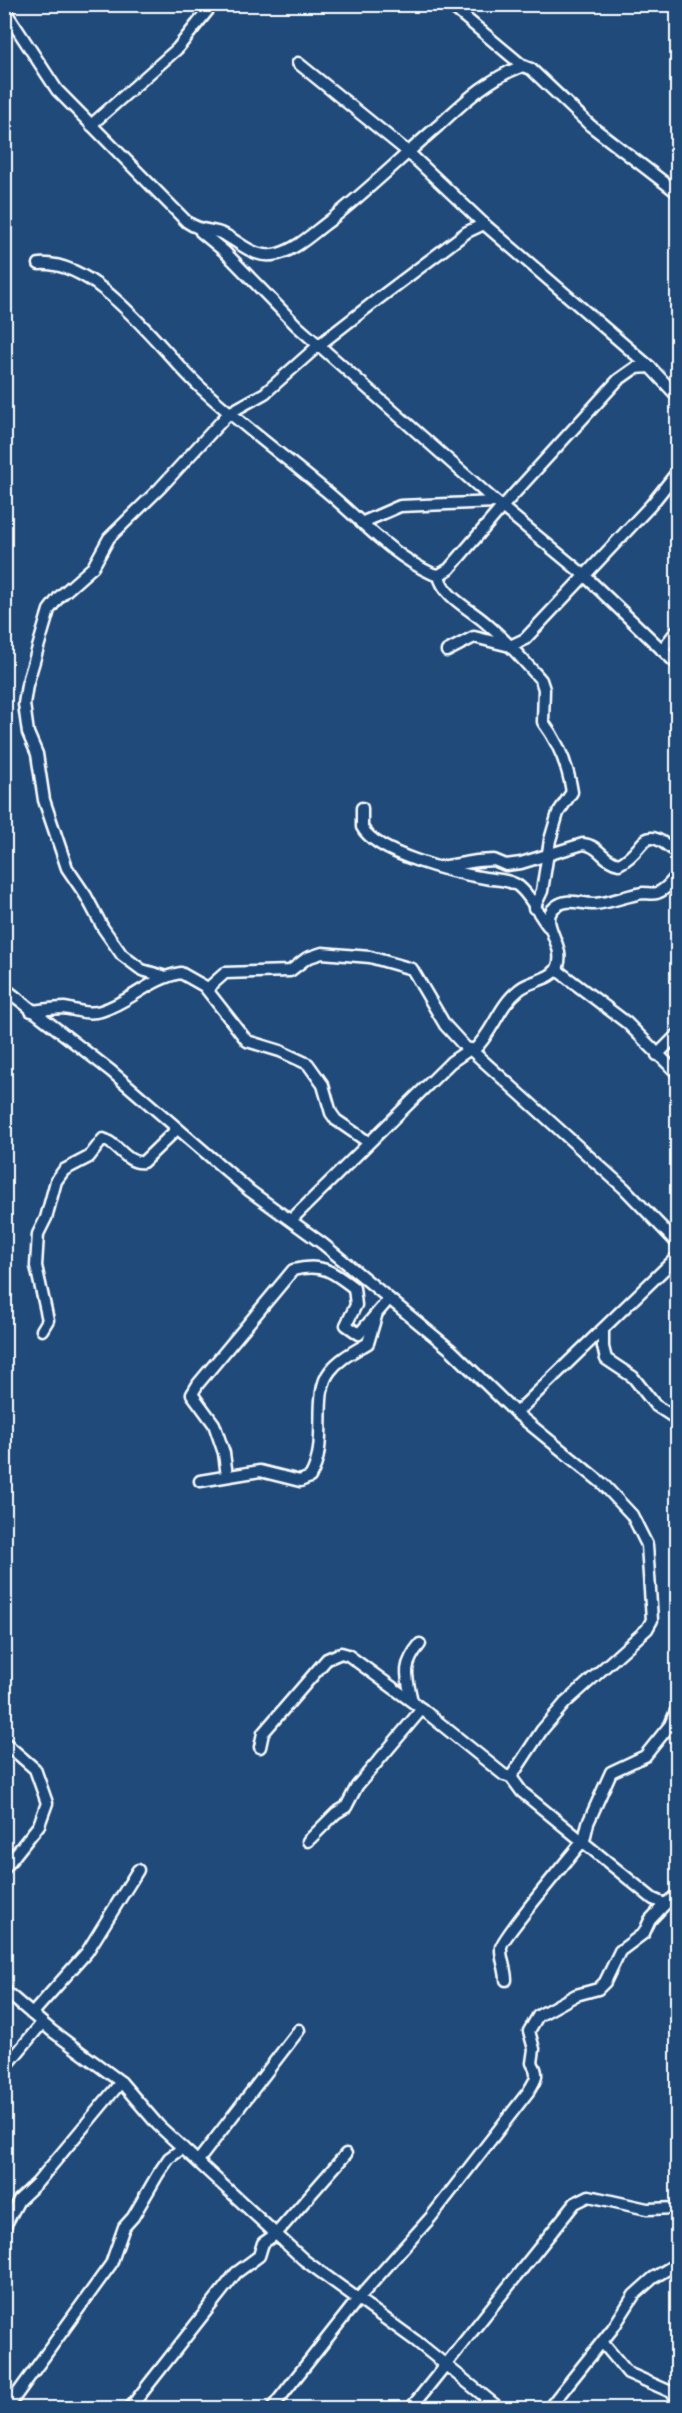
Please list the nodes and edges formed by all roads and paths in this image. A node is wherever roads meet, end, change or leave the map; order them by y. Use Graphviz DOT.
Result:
graph roads {
  1 [pos="213,4"];
  2 [pos="449,4"];
  3 [pos="4,9"];
  4 [pos="298,63"];
  5 [pos="523,66"];
  6 [pos="91,125"];
  7 [pos="408,152"];
  8 [pos="678,193"];
  9 [pos="484,224"];
  10 [pos="200,231"];
  11 [pos="39,264"];
  12 [pos="319,345"];
  13 [pos="650,367"];
  14 [pos="678,397"];
  15 [pos="230,412"];
  16 [pos="678,471"];
  17 [pos="499,504"];
  18 [pos="361,523"];
  19 [pos="439,575"];
  20 [pos="584,575"];
  21 [pos="678,629"];
  22 [pos="510,646"];
  23 [pos="662,650"];
  24 [pos="447,651"];
  25 [pos="678,665"];
  26 [pos="362,808"];
  27 [pos="678,854"];
  28 [pos="548,857"];
  29 [pos="441,867"];
  30 [pos="678,874"];
  31 [pos="534,908"];
  32 [pos="548,926"];
  33 [pos="557,970"];
  34 [pos="163,976"];
  35 [pos="4,988"];
  36 [pos="207,989"];
  37 [pos="31,1011"];
  38 [pos="678,1034"];
  39 [pos="470,1049"];
  40 [pos="657,1055"];
  41 [pos="678,1074"];
  42 [pos="176,1130"];
  43 [pos="368,1142"];
  44 [pos="291,1220"];
  45 [pos="678,1244"];
  46 [pos="678,1256"];
  47 [pos="389,1299"];
  48 [pos="377,1312"];
  49 [pos="603,1329"];
  50 [pos="42,1330"];
  51 [pos="516,1413"];
  52 [pos="678,1420"];
  53 [pos="227,1476"];
  54 [pos="200,1481"];
  55 [pos="420,1644"];
  56 [pos="412,1701"];
  57 [pos="422,1709"];
  58 [pos="676,1711"];
  59 [pos="4,1742"];
  60 [pos="260,1747"];
  61 [pos="512,1777"];
  62 [pos="308,1840"];
  63 [pos="582,1843"];
  64 [pos="4,1869"];
  65 [pos="138,1870"];
  66 [pos="678,1894"];
  67 [pos="670,1904"];
  68 [pos="506,1980"];
  69 [pos="4,1990"];
  70 [pos="32,2014"];
  71 [pos="42,2023"];
  72 [pos="299,2030"];
  73 [pos="4,2068"];
  74 [pos="121,2082"];
  75 [pos="183,2148"];
  76 [pos="346,2154"];
  77 [pos="198,2161"];
  78 [pos="678,2208"];
  79 [pos="4,2228"];
  80 [pos="276,2234"];
  81 [pos="678,2263"];
  82 [pos="358,2299"];
  83 [pos="602,2342"];
  84 [pos="446,2366"];
  85 [pos="678,2400"];
  86 [pos="7,2409"];
  87 [pos="130,2409"];
  88 [pos="272,2409"];
  89 [pos="411,2409"];
  90 [pos="499,2409"];
  91 [pos="549,2409"];
  1 -- 6 [label="street"];
  2 -- 5 [label="street"];
  3 -- 6 [label="street"];
  4 -- 7 [label="street"];
  5 -- 7 [label="street"];
  5 -- 8 [label="street"];
  6 -- 10 [label="street"];
  7 -- 9 [label="street"];
  7 -- 10 [label="street"];
  9 -- 12 [label="street"];
  9 -- 13 [label="street"];
  10 -- 12 [label="street"];
  11 -- 15 [label="street"];
  12 -- 15 [label="street"];
  12 -- 17 [label="street"];
  13 -- 14 [label="street"];
  13 -- 17 [label="street"];
  15 -- 18 [label="street"];
  15 -- 34 [label="street"];
  16 -- 20 [label="street"];
  17 -- 18 [label="street"];
  17 -- 19 [label="street"];
  17 -- 20 [label="street"];
  18 -- 19 [label="street"];
  19 -- 22 [label="street"];
  20 -- 22 [label="street"];
  20 -- 23 [label="street"];
  21 -- 23 [label="street"];
  22 -- 24 [label="street"];
  22 -- 28 [label="street"];
  23 -- 25 [label="street"];
  26 -- 29 [label="street"];
  27 -- 28 [label="street"];
  28 -- 29 [label="street"];
  28 -- 31 [label="street"];
  29 -- 31 [label="street"];
  30 -- 32 [label="street"];
  31 -- 32 [label="street"];
  32 -- 33 [label="street"];
  33 -- 39 [label="street"];
  33 -- 40 [label="street"];
  34 -- 36 [label="street"];
  34 -- 37 [label="street"];
  35 -- 37 [label="street"];
  36 -- 39 [label="street"];
  36 -- 43 [label="street"];
  37 -- 42 [label="street"];
  38 -- 40 [label="street"];
  39 -- 43 [label="street"];
  39 -- 45 [label="street"];
  40 -- 41 [label="street"];
  42 -- 44 [label="street"];
  42 -- 50 [label="street"];
  43 -- 44 [label="street"];
  44 -- 47 [label="street"];
  46 -- 49 [label="street"];
  47 -- 48 [label="street"];
  47 -- 51 [label="street"];
  48 -- 53 [label="street"];
  48 -- 53 [label="street"];
  49 -- 51 [label="street"];
  49 -- 52 [label="street"];
  51 -- 61 [label="street"];
  53 -- 54 [label="street"];
  55 -- 56 [label="street"];
  56 -- 57 [label="street"];
  56 -- 60 [label="street"];
  57 -- 61 [label="street"];
  57 -- 62 [label="street"];
  58 -- 63 [label="street"];
  59 -- 64 [label="street"];
  61 -- 63 [label="street"];
  63 -- 67 [label="street"];
  63 -- 68 [label="street"];
  65 -- 70 [label="street"];
  66 -- 67 [label="street"];
  67 -- 82 [label="street"];
  69 -- 70 [label="street"];
  70 -- 71 [label="street"];
  71 -- 73 [label="street"];
  71 -- 74 [label="street"];
  72 -- 77 [label="street"];
  74 -- 75 [label="street"];
  74 -- 79 [label="street"];
  75 -- 77 [label="street"];
  75 -- 86 [label="street"];
  76 -- 80 [label="street"];
  77 -- 80 [label="street"];
  78 -- 84 [label="street"];
  80 -- 82 [label="street"];
  80 -- 87 [label="street"];
  81 -- 83 [label="street"];
  82 -- 84 [label="street"];
  82 -- 88 [label="street"];
  83 -- 85 [label="street"];
  83 -- 91 [label="street"];
  84 -- 89 [label="street"];
  84 -- 90 [label="street"];
}
